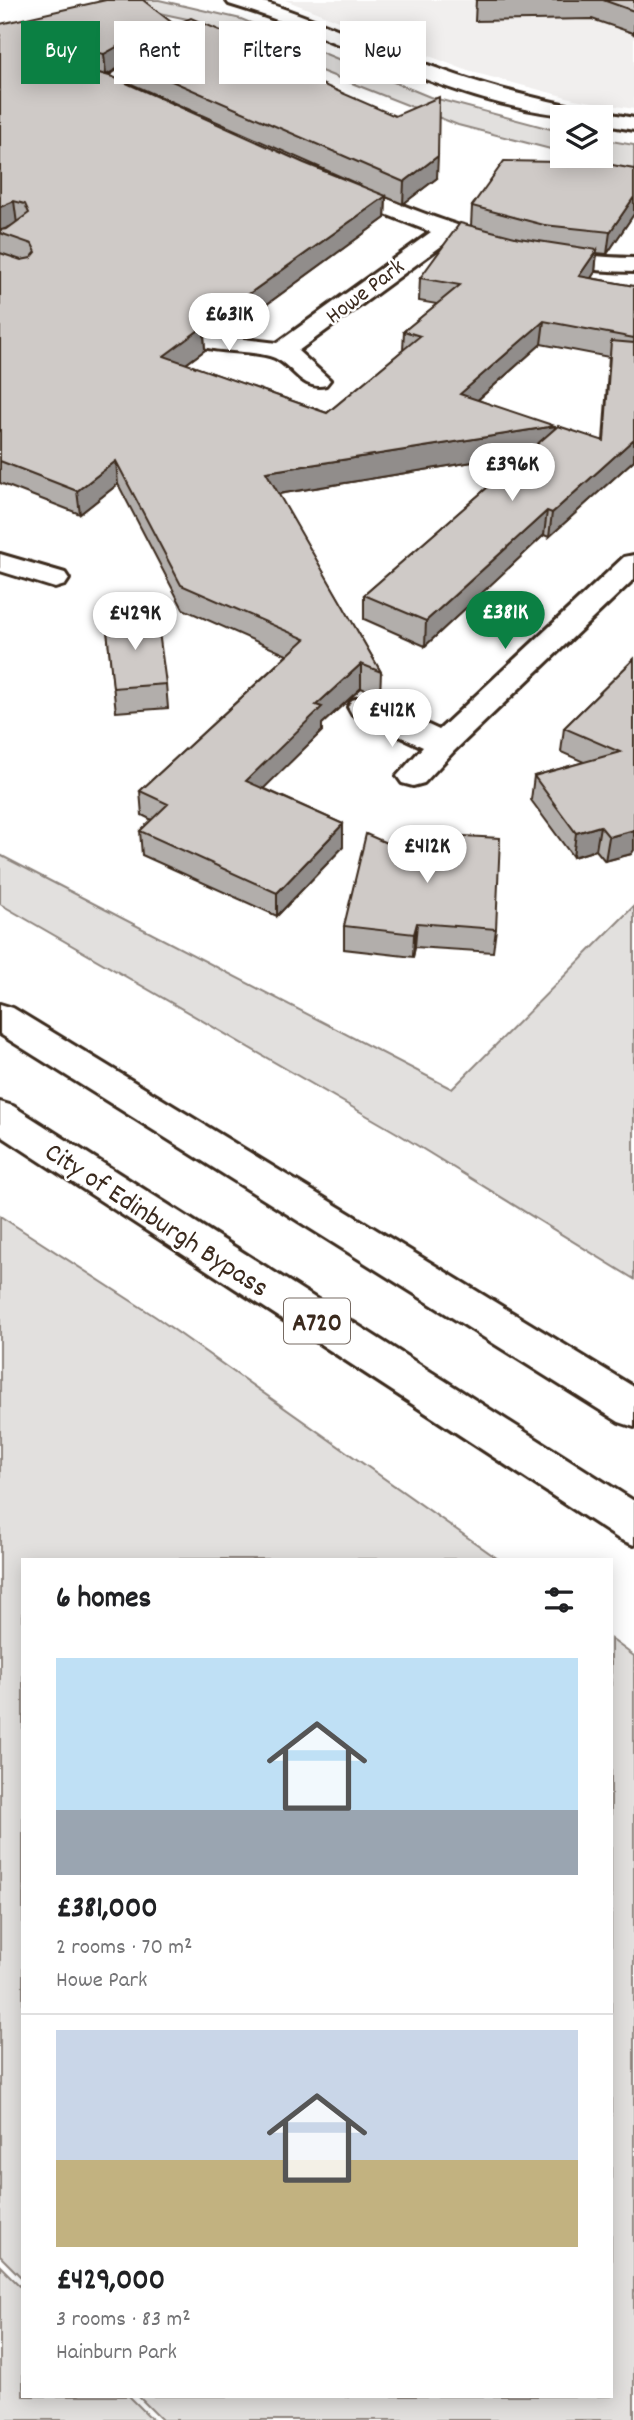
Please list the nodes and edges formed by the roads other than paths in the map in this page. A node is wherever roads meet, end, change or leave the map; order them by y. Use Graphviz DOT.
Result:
graph roads {
  1 [pos="236,0"];
  2 [pos="114,82"];
  3 [pos="100,84"];
  4 [pos="108,86"];
  5 [pos="134,97"];
  6 [pos="550,108"];
  7 [pos="613,120"];
  8 [pos="634,124"];
  9 [pos="312,177"];
  10 [pos="447,231"];
  11 [pos="634,265"];
  12 [pos="212,342"];
  13 [pos="282,351"];
  14 [pos="317,380"];
  15 [pos="0,562"];
  16 [pos="634,563"];
  17 [pos="55,579"];
  18 [pos="363,707"];
  19 [pos="443,744"];
  20 [pos="413,776"];
  21 [pos="0,1017"];
  22 [pos="0,1116"];
  23 [pos="634,1409"];
  24 [pos="634,1525"];
  1 -- 6 [label="main road"];
  2 -- 4 [label="main road"];
  3 -- 4 [label="main road"];
  4 -- 5 [label="main road"];
  7 -- 8 [label="main road"];
  9 -- 10 [label="main road, Howe Park"];
  10 -- 11 [label="main road, Howe Park"];
  10 -- 13 [label="main road, Howe Park"];
  12 -- 13 [label="main road"];
  13 -- 14 [label="main road"];
  15 -- 17 [label="main road"];
  16 -- 19 [label="main road"];
  18 -- 19 [label="main road"];
  19 -- 20 [label="main road"];
  21 -- 23 [label="main road"];
  22 -- 24 [label="main road, City of Edinburgh Bypass / A720"];
}
